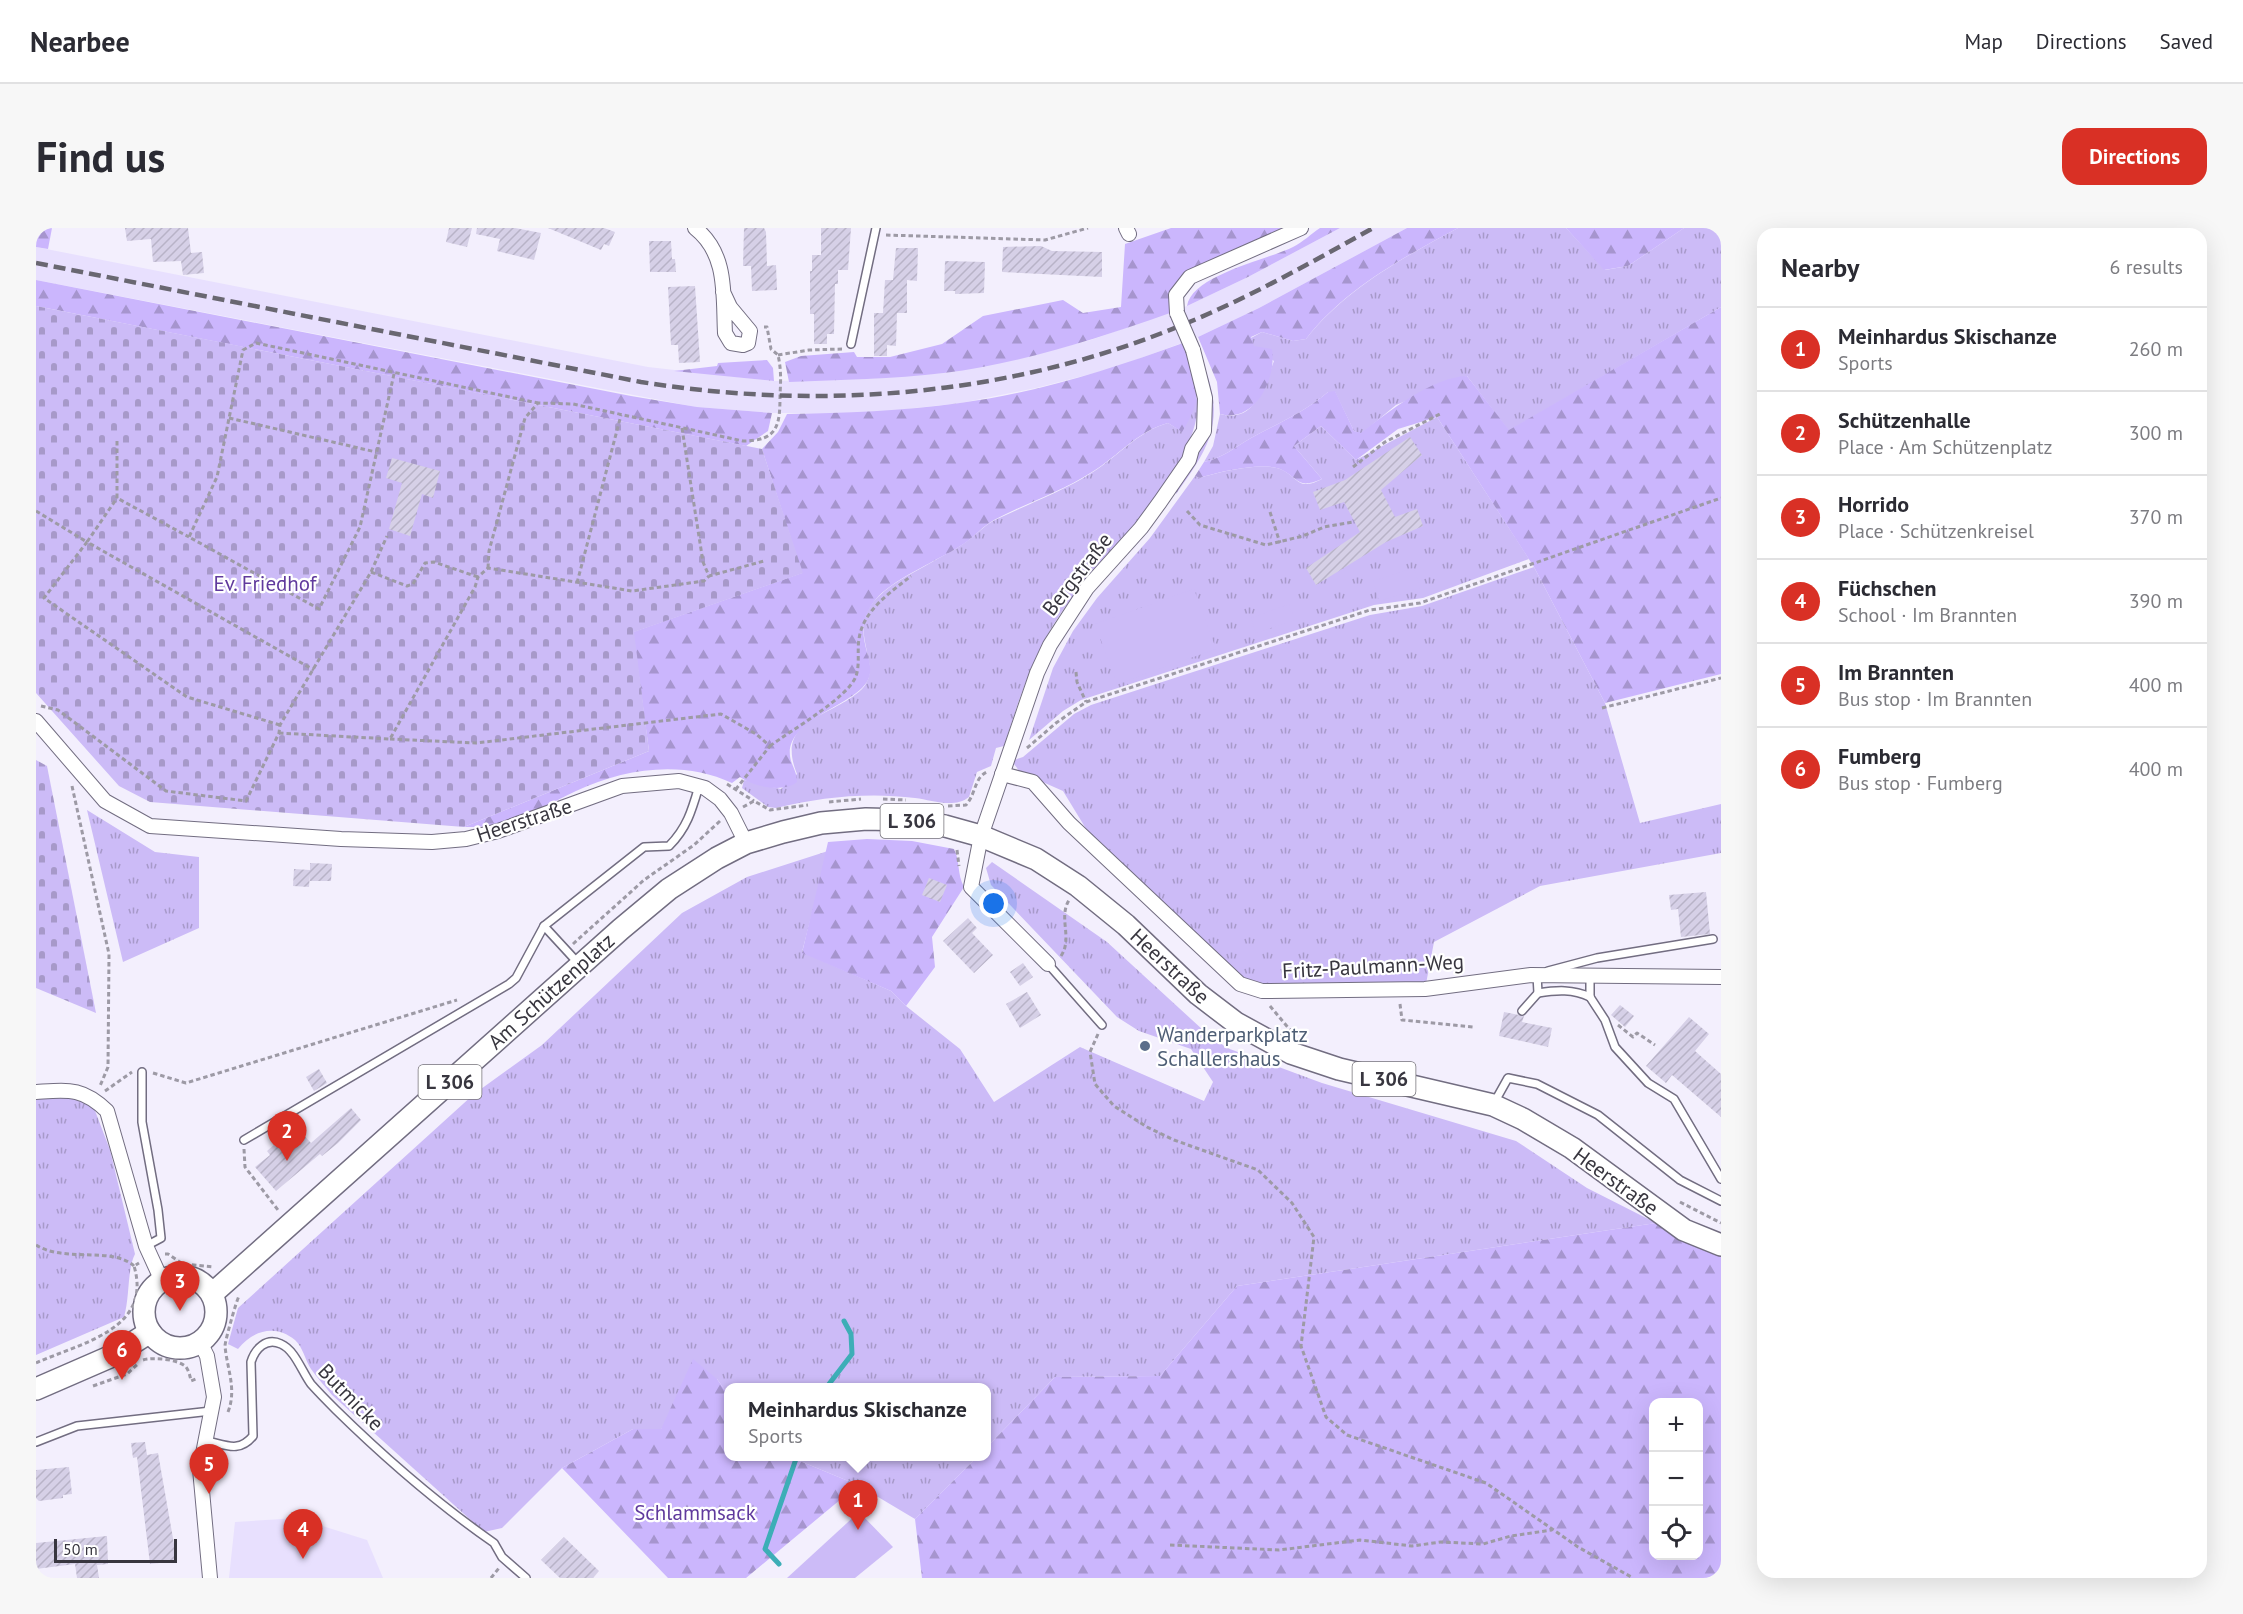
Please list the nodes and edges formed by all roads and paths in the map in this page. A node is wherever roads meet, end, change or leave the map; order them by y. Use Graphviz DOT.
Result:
graph roads {
  1 [pos="695,228"];
  2 [pos="1088,228"];
  3 [pos="1301,228"];
  4 [pos="876,231"];
  5 [pos="723,292"];
  6 [pos="747,325"];
  7 [pos="851,344"];
  8 [pos="778,355"];
  9 [pos="394,374"];
  10 [pos="538,403"];
  11 [pos="1442,413"];
  12 [pos="621,415"];
  13 [pos="229,418"];
  14 [pos="682,428"];
  15 [pos="117,441"];
  16 [pos="377,453"];
  17 [pos="1353,467"];
  18 [pos="117,498"];
  19 [pos="1721,498"];
  20 [pos="36,511"];
  21 [pos="1187,511"];
  22 [pos="1270,512"];
  23 [pos="1353,522"];
  24 [pos="387,536"];
  25 [pos="189,537"];
  26 [pos="87,542"];
  27 [pos="1280,543"];
  28 [pos="765,561"];
  29 [pos="488,568"];
  30 [pos="371,572"];
  31 [pos="710,576"];
  32 [pos="911,576"];
  33 [pos="478,577"];
  34 [pos="577,583"];
  35 [pos="314,670"];
  36 [pos="1076,672"];
  37 [pos="1721,678"];
  38 [pos="1086,702"];
  39 [pos="36,705"];
  40 [pos="1602,708"];
  41 [pos="36,722"];
  42 [pos="280,725"];
  43 [pos="279,733"];
  44 [pos="390,739"];
  45 [pos="770,746"];
  46 [pos="64,754"];
  47 [pos="1008,758"];
  48 [pos="1002,774"];
  49 [pos="699,786"];
  50 [pos="736,789"];
  51 [pos="981,836"];
  52 [pos="747,843"];
  53 [pos="949,846"];
  54 [pos="1078,886"];
  55 [pos="972,887"];
  56 [pos="544,926"];
  57 [pos="1713,939"];
  58 [pos="580,965"];
  59 [pos="1050,966"];
  60 [pos="1534,975"];
  61 [pos="1721,977"];
  62 [pos="1590,978"];
  63 [pos="1399,990"];
  64 [pos="1538,993"];
  65 [pos="1590,997"];
  66 [pos="464,998"];
  67 [pos="1522,1011"];
  68 [pos="1605,1020"];
  69 [pos="1102,1025"];
  70 [pos="1473,1027"];
  71 [pos="1655,1045"];
  72 [pos="142,1072"];
  73 [pos="36,1092"];
  74 [pos="94,1098"];
  75 [pos="1493,1105"];
  76 [pos="244,1140"];
  77 [pos="1721,1179"];
  78 [pos="1721,1201"];
  79 [pos="281,1213"];
  80 [pos="36,1245"];
  81 [pos="1721,1245"];
  82 [pos="148,1252"];
  83 [pos="134,1266"];
  84 [pos="231,1277"];
  85 [pos="162,1281"];
  86 [pos="212,1294"];
  87 [pos="150,1332"];
  88 [pos="200,1342"];
  89 [pos="134,1357"];
  90 [pos="36,1363"];
  91 [pos="139,1363"];
  92 [pos="231,1371"];
  93 [pos="198,1379"];
  94 [pos="92,1387"];
  95 [pos="36,1389"];
  96 [pos="213,1410"];
  97 [pos="207,1441"];
  98 [pos="36,1442"];
  99 [pos="1554,1530"];
  100 [pos="1170,1545"];
  101 [pos="210,1578"];
  102 [pos="526,1578"];
  103 [pos="1633,1578"];
  1 -- 5 [label="street"];
  2 -- 4 [label="path"];
  3 -- 47 [label="street, Bergstraße, bridge"];
  4 -- 7 [label="lane"];
  5 -- 6 [label="street"];
  5 -- 6 [label="street"];
  6 -- 8 [label="path"];
  7 -- 8 [label="path"];
  8 -- 14 [label="path"];
  9 -- 10 [label="path"];
  9 -- 13 [label="path"];
  9 -- 16 [label="path"];
  10 -- 12 [label="path"];
  10 -- 29 [label="path"];
  11 -- 17 [label="path"];
  12 -- 14 [label="path"];
  12 -- 34 [label="path"];
  13 -- 16 [label="path"];
  13 -- 25 [label="path"];
  14 -- 31 [label="path"];
  15 -- 18 [label="path"];
  16 -- 25 [label="path"];
  18 -- 25 [label="path"];
  18 -- 26 [label="path"];
  19 -- 38 [label="path"];
  20 -- 26 [label="path"];
  21 -- 27 [label="path"];
  22 -- 27 [label="path"];
  23 -- 27 [label="path"];
  24 -- 30 [label="path"];
  26 -- 35 [label="path"];
  26 -- 42 [label="path"];
  28 -- 31 [label="path"];
  29 -- 33 [label="path"];
  29 -- 34 [label="path"];
  30 -- 33 [label="path"];
  30 -- 35 [label="path"];
  31 -- 34 [label="path"];
  32 -- 45 [label="path"];
  33 -- 44 [label="path"];
  35 -- 42 [label="path"];
  36 -- 38 [label="path"];
  37 -- 40 [label="path"];
  38 -- 47 [label="path"];
  39 -- 43 [label="path"];
  41 -- 46 [label="street, Heerstraße"];
  42 -- 43 [label="path"];
  43 -- 44 [label="path"];
  44 -- 45 [label="path"];
  45 -- 50 [label="path"];
  46 -- 49 [label="street, Heerstraße"];
  46 -- 74 [label="path"];
  47 -- 48 [label="street, Bergstraße"];
  48 -- 51 [label="street, Bergstraße"];
  48 -- 63 [label="street, Fritz-Paulmann-Weg"];
  49 -- 52 [label="street, Heerstraße"];
  49 -- 56 [label="lane"];
  51 -- 52 [label="main road, Heerstraße / L 306"];
  51 -- 54 [label="main road, Heerstraße / L 306"];
  51 -- 55 [label="street"];
  52 -- 58 [label="main road, Am Schützenplatz / L 306"];
  53 -- 55 [label="path"];
  54 -- 59 [label="path"];
  54 -- 75 [label="main road, Heerstraße / L 306"];
  55 -- 59 [label="street"];
  56 -- 58 [label="lane"];
  56 -- 76 [label="lane"];
  57 -- 60 [label="lane"];
  58 -- 84 [label="main road, Am Schützenplatz / L 306"];
  59 -- 69 [label="lane"];
  60 -- 62 [label="street, Fritz-Paulmann-Weg"];
  60 -- 63 [label="street, Fritz-Paulmann-Weg"];
  60 -- 64 [label="lane"];
  61 -- 62 [label="street, Fritz-Paulmann-Weg"];
  62 -- 65 [label="lane"];
  63 -- 70 [label="path"];
  64 -- 65 [label="lane"];
  64 -- 67 [label="lane"];
  65 -- 68 [label="lane"];
  66 -- 72 [label="path"];
  68 -- 71 [label="path"];
  68 -- 77 [label="lane"];
  69 -- 99 [label="path"];
  72 -- 74 [label="path"];
  72 -- 82 [label="lane"];
  73 -- 74 [label="street"];
  74 -- 82 [label="street"];
  75 -- 78 [label="lane"];
  75 -- 81 [label="main road, Heerstraße / L 306"];
  76 -- 79 [label="path"];
  80 -- 83 [label="path"];
  82 -- 83 [label="path"];
  82 -- 84 [label="path"];
  82 -- 85 [label="street"];
  83 -- 90 [label="path"];
  84 -- 86 [label="main road, L 306"];
  84 -- 92 [label="path"];
  85 -- 86 [label="main road"];
  85 -- 87 [label="main road"];
  86 -- 88 [label="main road"];
  87 -- 88 [label="main road"];
  87 -- 95 [label="main road"];
  88 -- 96 [label="street"];
  89 -- 91 [label="path"];
  91 -- 93 [label="path"];
  91 -- 94 [label="path"];
  96 -- 97 [label="street"];
  96 -- 98 [label="lane"];
  97 -- 101 [label="street"];
  97 -- 102 [label="lane, Butmicke"];
  99 -- 100 [label="path"];
  99 -- 103 [label="path"];
}
